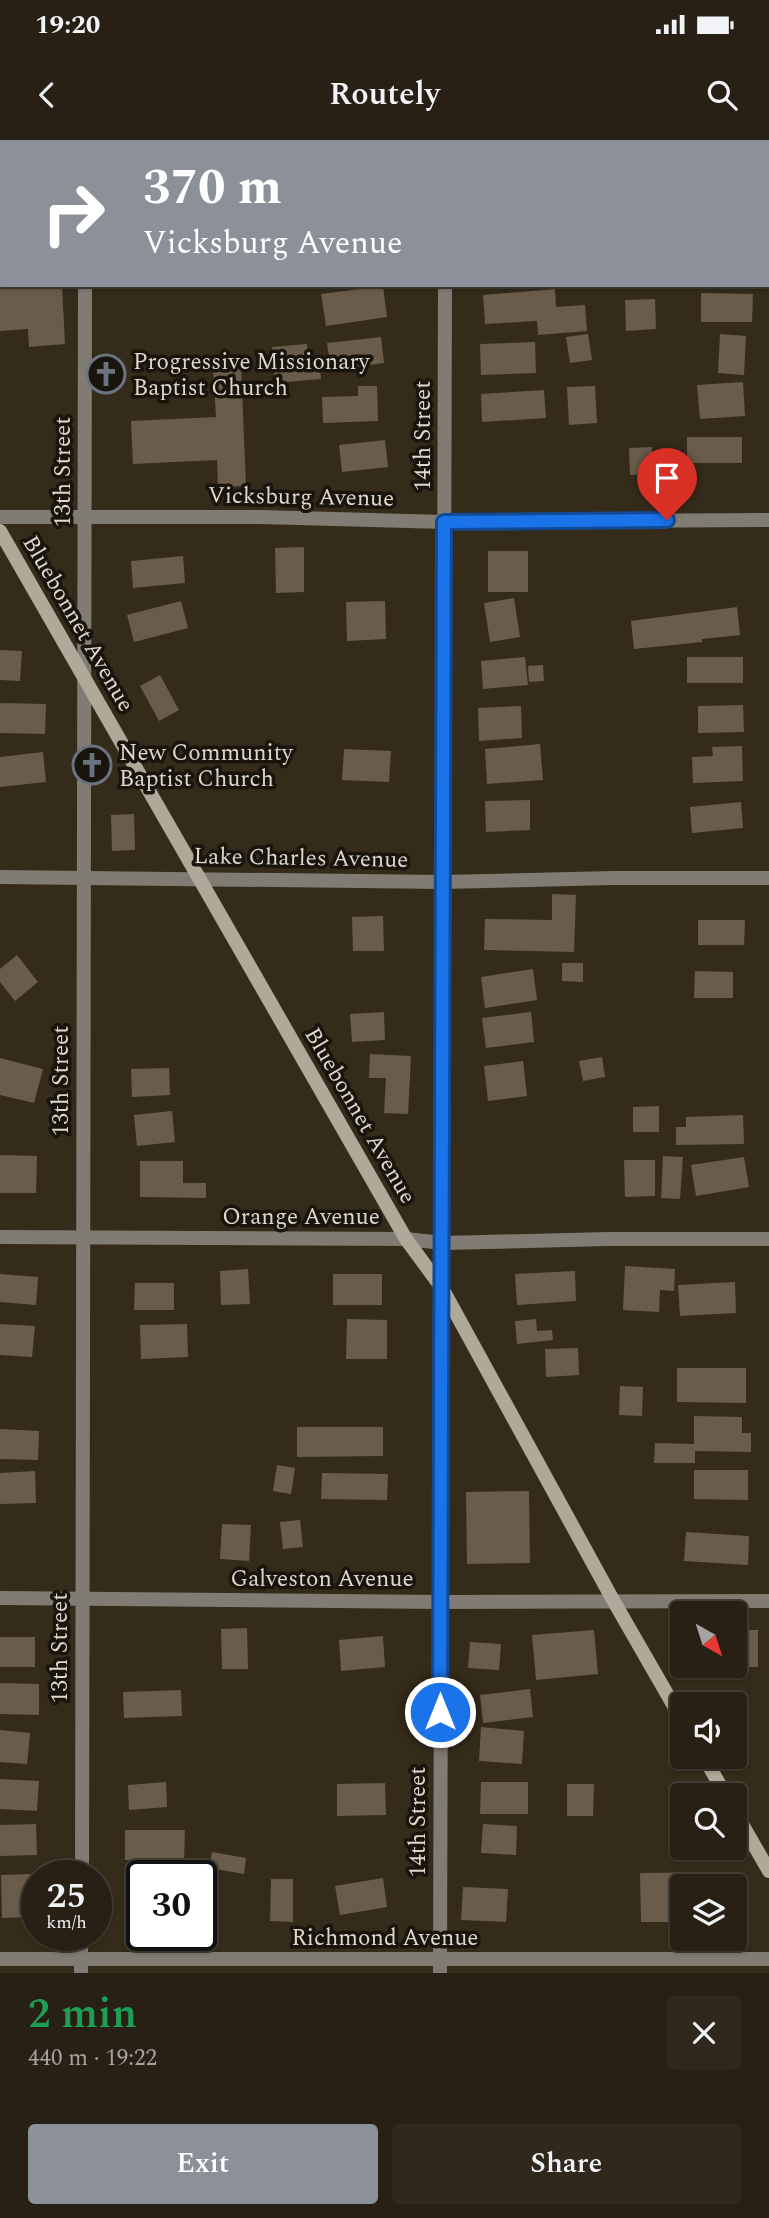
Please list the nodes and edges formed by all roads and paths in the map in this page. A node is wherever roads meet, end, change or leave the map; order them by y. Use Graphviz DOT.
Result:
graph roads {
  1 [pos="85,287"];
  2 [pos="445,287"];
  3 [pos="0,517"];
  4 [pos="85,517"];
  5 [pos="769,520"];
  6 [pos="444,522"];
  7 [pos="0,531"];
  8 [pos="84,678"];
  9 [pos="0,877"];
  10 [pos="84,878"];
  11 [pos="199,878"];
  12 [pos="769,878"];
  13 [pos="443,882"];
  14 [pos="0,1237"];
  15 [pos="82,1238"];
  16 [pos="406,1239"];
  17 [pos="769,1239"];
  18 [pos="443,1243"];
  19 [pos="442,1288"];
  20 [pos="0,1598"];
  21 [pos="82,1599"];
  22 [pos="613,1600"];
  23 [pos="769,1601"];
  24 [pos="441,1602"];
  25 [pos="670,1699"];
  26 [pos="747,1833"];
  27 [pos="82,1860"];
  28 [pos="769,1871"];
  29 [pos="0,1959"];
  30 [pos="769,1959"];
  31 [pos="81,1966"];
  32 [pos="440,1966"];
  1 -- 4 [label="street, 13th Street"];
  2 -- 6 [label="street, 14th Street"];
  3 -- 4 [label="street, Vicksburg Avenue"];
  4 -- 6 [label="street, Vicksburg Avenue"];
  4 -- 8 [label="street, 13th Street"];
  5 -- 6 [label="street, Vicksburg Avenue"];
  6 -- 13 [label="street, 14th Street"];
  7 -- 8 [label="street, Bluebonnet Avenue"];
  8 -- 10 [label="street, 13th Street"];
  8 -- 11 [label="street, Bluebonnet Avenue"];
  9 -- 10 [label="street, Lake Charles Avenue"];
  10 -- 11 [label="street, Lake Charles Avenue"];
  10 -- 15 [label="street, 13th Street"];
  11 -- 13 [label="street, Lake Charles Avenue"];
  11 -- 16 [label="street, Bluebonnet Avenue"];
  12 -- 13 [label="street, Lake Charles Avenue"];
  13 -- 18 [label="street, 14th Street"];
  14 -- 15 [label="street, Orange Avenue"];
  15 -- 16 [label="street, Orange Avenue"];
  15 -- 21 [label="street, 13th Street"];
  16 -- 18 [label="street, Orange Avenue"];
  16 -- 19 [label="street, Bluebonnet Avenue"];
  17 -- 18 [label="street, Orange Avenue"];
  18 -- 19 [label="street, 14th Street"];
  19 -- 22 [label="street, Bluebonnet Avenue"];
  19 -- 24 [label="street, 14th Street"];
  20 -- 21 [label="street, Galveston Avenue"];
  21 -- 24 [label="street, Galveston Avenue"];
  21 -- 27 [label="street, 13th Street"];
  22 -- 23 [label="street, Galveston Avenue"];
  22 -- 24 [label="street, Galveston Avenue"];
  22 -- 25 [label="street, Bluebonnet Avenue"];
  24 -- 32 [label="street, 14th Street"];
  26 -- 28 [label="street"];
  29 -- 31 [label="street, Richmond Avenue"];
  30 -- 32 [label="street, Richmond Avenue"];
  31 -- 32 [label="street, Richmond Avenue"];
}
